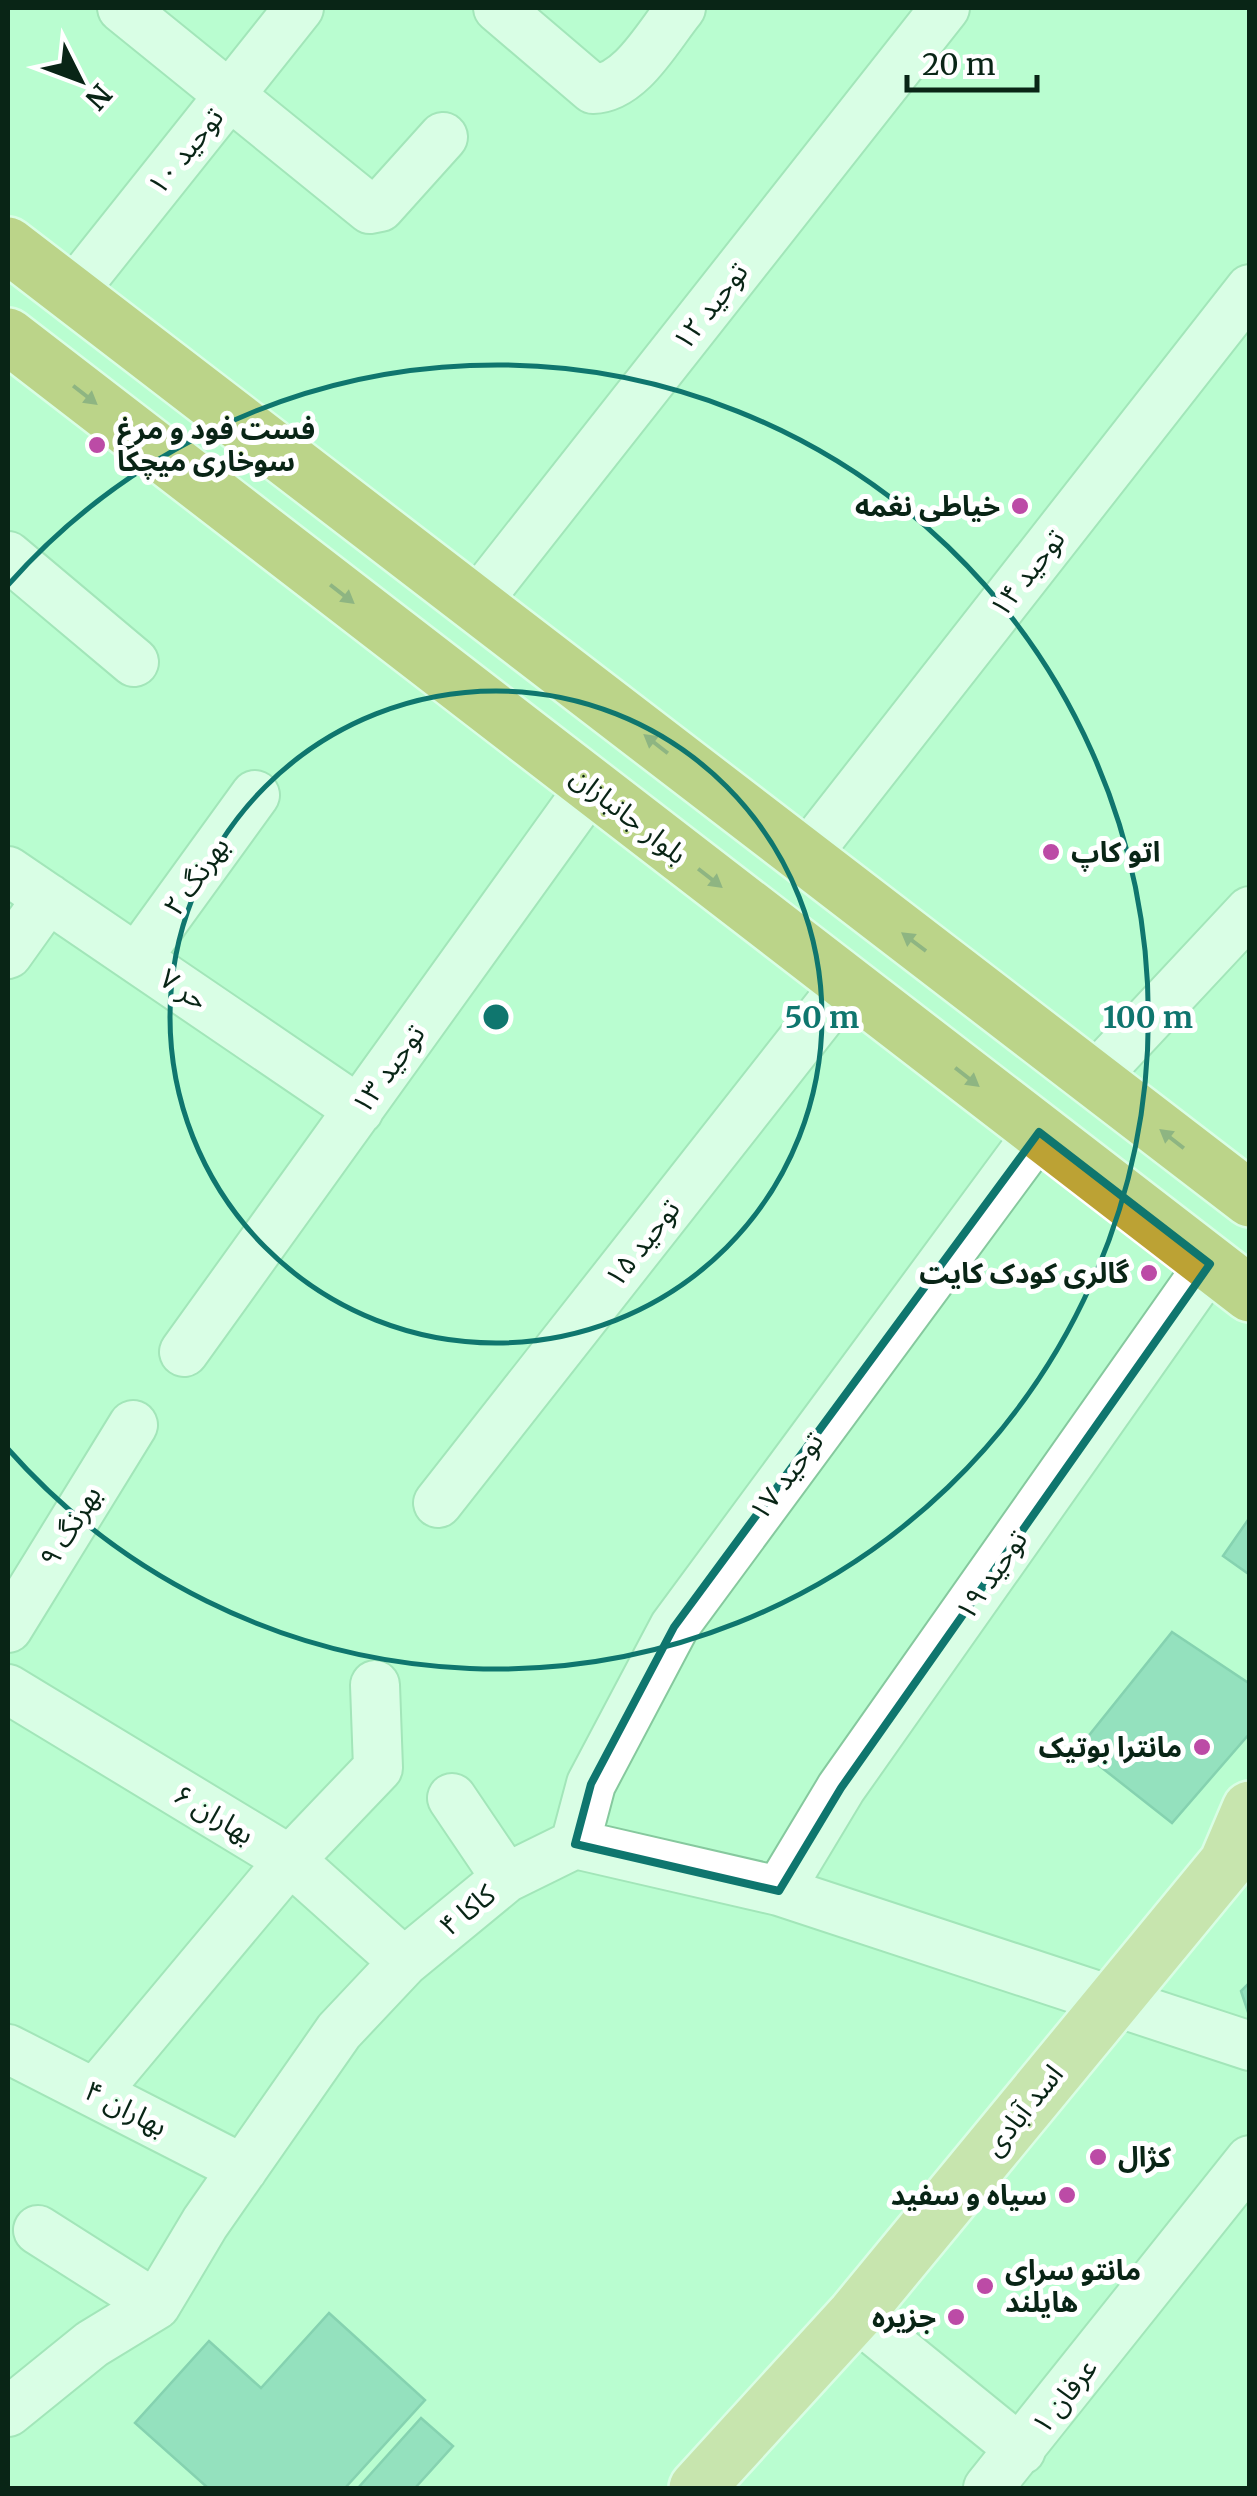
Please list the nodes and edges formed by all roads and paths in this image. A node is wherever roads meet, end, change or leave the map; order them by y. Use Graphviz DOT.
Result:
graph roads {
  1 [pos="122,8"];
  2 [pos="299,8"];
  3 [pos="498,8"];
  4 [pos="681,8"];
  5 [pos="945,8"];
  6 [pos="229,97"];
  7 [pos="443,137"];
  8 [pos="8,246"];
  9 [pos="1250,288"];
  10 [pos="71,294"];
  11 [pos="15,357"];
  12 [pos="8,556"];
  13 [pos="475,604"];
  14 [pos="134,662"];
  15 [pos="592,786"];
  16 [pos="254,795"];
  17 [pos="804,858"];
  18 [pos="8,870"];
  19 [pos="48,898"];
  20 [pos="1250,911"];
  21 [pos="8,954"];
  22 [pos="137,958"];
  23 [pos="846,984"];
  24 [pos="1094,1078"];
  25 [pos="359,1110"];
  26 [pos="1040,1132"];
  27 [pos="1250,1199"];
  28 [pos="1230,1279"];
  29 [pos="184,1352"];
  30 [pos="133,1425"];
  31 [pos="438,1504"];
  32 [pos="8,1628"];
  33 [pos="375,1685"];
  34 [pos="8,1689"];
  35 [pos="452,1798"];
  36 [pos="1250,1810"];
  37 [pos="576,1844"];
  38 [pos="290,1860"];
  39 [pos="1238,1860"];
  40 [pos="506,1878"];
  41 [pos="779,1891"];
  42 [pos="404,1962"];
  43 [pos="1114,1999"];
  44 [pos="1250,2046"];
  45 [pos="8,2049"];
  46 [pos="96,2092"];
  47 [pos="1250,2160"];
  48 [pos="243,2168"];
  49 [pos="38,2230"];
  50 [pos="156,2305"];
  51 [pos="855,2315"];
  52 [pos="8,2412"];
  53 [pos="1022,2450"];
  54 [pos="697,2488"];
  55 [pos="988,2488"];
  1 -- 6 [label="street"];
  2 -- 6 [label="street, توحید ۱۰"];
  3 -- 4 [label="street"];
  5 -- 13 [label="street, توحید ۱۲"];
  6 -- 7 [label="street"];
  6 -- 10 [label="street, توحید ۱۰"];
  8 -- 10 [label="highway"];
  9 -- 17 [label="street, توحید ۱۴"];
  10 -- 13 [label="highway"];
  11 -- 15 [label="highway, بلوار جانبازان, one-way"];
  12 -- 14 [label="street"];
  17 -- 13 [label="highway, one-way"];
  15 -- 23 [label="highway, بلوار جانبازان, one-way"];
  15 -- 25 [label="street, توحید ۱۳"];
  16 -- 22 [label="street, بهرنگ ۲"];
  24 -- 17 [label="highway, one-way"];
  18 -- 19 [label="street, حر ۷"];
  19 -- 21 [label="street"];
  19 -- 22 [label="street, حر ۷"];
  20 -- 24 [label="street"];
  22 -- 25 [label="street, حر ۷"];
  23 -- 26 [label="highway, بلوار جانبازان, one-way"];
  23 -- 31 [label="street, توحید ۱۵"];
  27 -- 24 [label="highway, one-way"];
  25 -- 29 [label="street, توحید ۱۳"];
  26 -- 28 [label="highway, بلوار جانبازان"];
  26 -- 37 [label="street, توحید ۱۷"];
  28 -- 41 [label="street, توحید ۱۹"];
  30 -- 32 [label="street, بهرنگ ۹"];
  33 -- 38 [label="street"];
  34 -- 38 [label="street, بهاران ۶"];
  35 -- 40 [label="street"];
  36 -- 39 [label="main road, اسد آبادی"];
  37 -- 40 [label="street, کاکا ۴"];
  37 -- 41 [label="street"];
  38 -- 42 [label="street, بهاران ۶"];
  38 -- 46 [label="street"];
  39 -- 43 [label="main road, اسد آبادی"];
  40 -- 42 [label="street, کاکا ۴"];
  41 -- 43 [label="street"];
  42 -- 48 [label="street, کاکا ۴"];
  43 -- 44 [label="street"];
  43 -- 51 [label="main road, اسد آبادی"];
  45 -- 46 [label="street, بهاران ۴"];
  46 -- 48 [label="street, بهاران ۴"];
  47 -- 53 [label="street, عرفان ۱"];
  48 -- 50 [label="street, کاکا ۴"];
  49 -- 50 [label="street"];
  50 -- 52 [label="street, کاکا ۴"];
  51 -- 53 [label="street"];
  51 -- 54 [label="main road, اسد آبادی"];
  53 -- 55 [label="street, عرفان ۱"];
}
